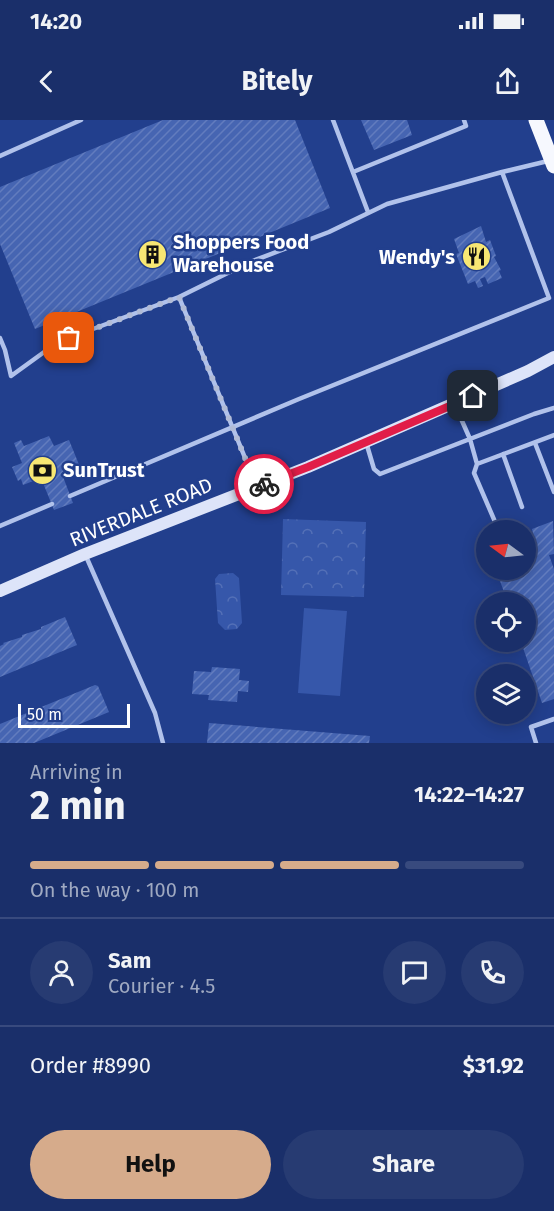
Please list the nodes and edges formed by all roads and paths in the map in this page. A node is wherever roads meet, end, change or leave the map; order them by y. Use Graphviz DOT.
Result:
graph roads {
  1 [pos="81,120"];
  2 [pos="333,120"];
  3 [pos="464,120"];
  4 [pos="536,120"];
  5 [pos="0,156"];
  6 [pos="553,164"];
  7 [pos="353,172"];
  8 [pos="502,172"];
  9 [pos="368,212"];
  10 [pos="179,297"];
  11 [pos="0,338"];
  12 [pos="554,357"];
  13 [pos="554,367"];
  14 [pos="528,371"];
  15 [pos="454,404"];
  16 [pos="554,408"];
  17 [pos="233,427"];
  18 [pos="554,435"];
  19 [pos="470,439"];
  20 [pos="366,442"];
  21 [pos="535,442"];
  22 [pos="503,454"];
  23 [pos="477,464"];
  24 [pos="257,487"];
  25 [pos="554,492"];
  26 [pos="70,496"];
  27 [pos="52,504"];
  28 [pos="522,507"];
  29 [pos="494,520"];
  30 [pos="0,526"];
  31 [pos="85,554"];
  32 [pos="0,591"];
  33 [pos="554,719"];
  34 [pos="164,743"];
  35 [pos="536,743"];
  1 -- 5 [label="lane"];
  2 -- 7 [label="lane"];
  3 -- 7 [label="lane"];
  4 -- 6 [label="main road"];
  6 -- 8 [label="lane"];
  7 -- 9 [label="lane"];
  8 -- 9 [label="lane"];
  8 -- 17 [label="lane"];
  9 -- 10 [label="lane"];
  10 -- 11 [label="lane"];
  10 -- 17 [label="lane"];
  12 -- 14 [label="main road, RIVERDALE ROAD"];
  13 -- 14 [label="main road, RIVERDALE ROAD"];
  14 -- 15 [label="main road, RIVERDALE ROAD"];
  15 -- 19 [label="lane"];
  15 -- 20 [label="main road, RIVERDALE ROAD"];
  16 -- 19 [label="lane"];
  17 -- 24 [label="lane"];
  17 -- 26 [label="lane"];
  18 -- 21 [label="lane"];
  19 -- 20 [label="lane"];
  19 -- 23 [label="lane"];
  20 -- 24 [label="main road, RIVERDALE ROAD"];
  21 -- 22 [label="lane"];
  21 -- 25 [label="lane"];
  22 -- 23 [label="lane"];
  22 -- 28 [label="lane"];
  23 -- 29 [label="lane"];
  24 -- 31 [label="main road, RIVERDALE ROAD"];
  27 -- 30 [label="lane"];
  31 -- 32 [label="main road, RIVERDALE ROAD"];
  31 -- 34 [label="lane"];
  33 -- 35 [label="lane"];
}
